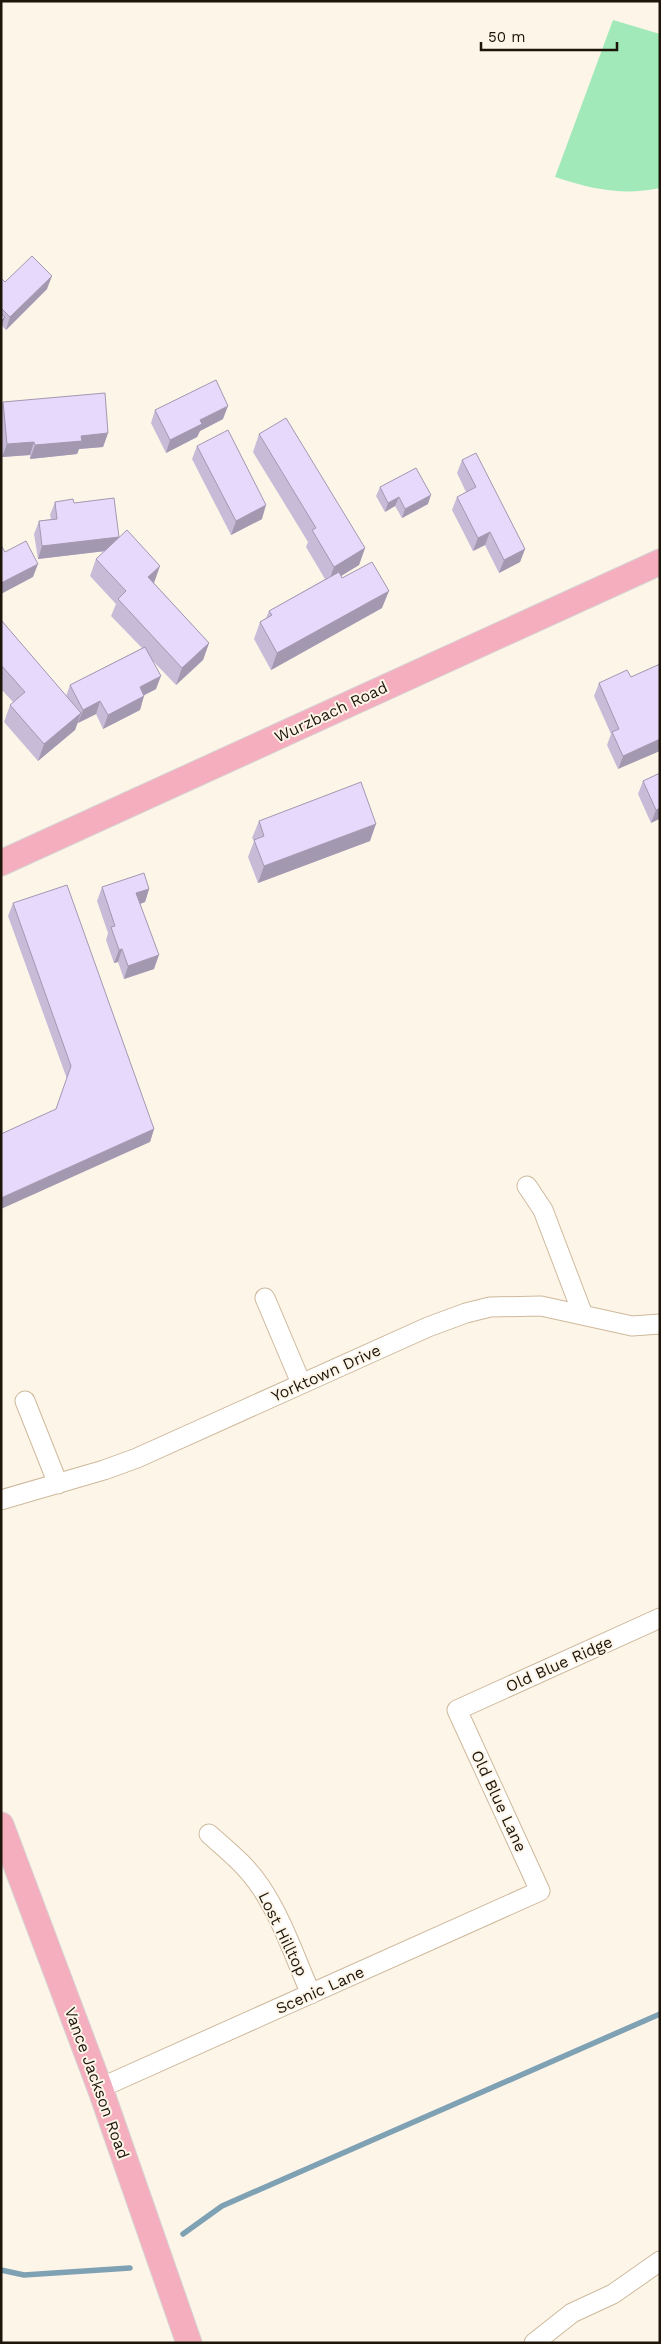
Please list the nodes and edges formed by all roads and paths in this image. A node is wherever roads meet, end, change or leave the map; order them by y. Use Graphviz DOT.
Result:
graph roads {
  1 [pos="660,562"];
  2 [pos="1,863"];
  3 [pos="527,1186"];
  4 [pos="264,1298"];
  5 [pos="583,1315"];
  6 [pos="660,1324"];
  7 [pos="302,1383"];
  8 [pos="25,1402"];
  9 [pos="58,1484"];
  10 [pos="1,1500"];
  11 [pos="660,1618"];
  12 [pos="457,1710"];
  13 [pos="1,1825"];
  14 [pos="209,1834"];
  15 [pos="540,1891"];
  16 [pos="311,1994"];
  17 [pos="100,2088"];
  18 [pos="660,2261"];
  19 [pos="189,2343"];
  20 [pos="534,2343"];
  1 -- 2 [label="main road, Wurzbach Road"];
  3 -- 5 [label="street"];
  4 -- 7 [label="street"];
  5 -- 6 [label="street, Yorktown Drive"];
  5 -- 7 [label="street, Yorktown Drive"];
  7 -- 9 [label="street, Yorktown Drive"];
  8 -- 9 [label="street"];
  9 -- 10 [label="street, Yorktown Drive"];
  11 -- 12 [label="street, Old Blue Ridge"];
  12 -- 15 [label="street, Old Blue Lane"];
  13 -- 17 [label="main road, Vance Jackson Road"];
  14 -- 16 [label="street, Lost Hilltop"];
  15 -- 16 [label="street, Scenic Lane"];
  16 -- 17 [label="street, Scenic Lane"];
  17 -- 19 [label="main road, Vance Jackson Road"];
  18 -- 20 [label="street"];
}
